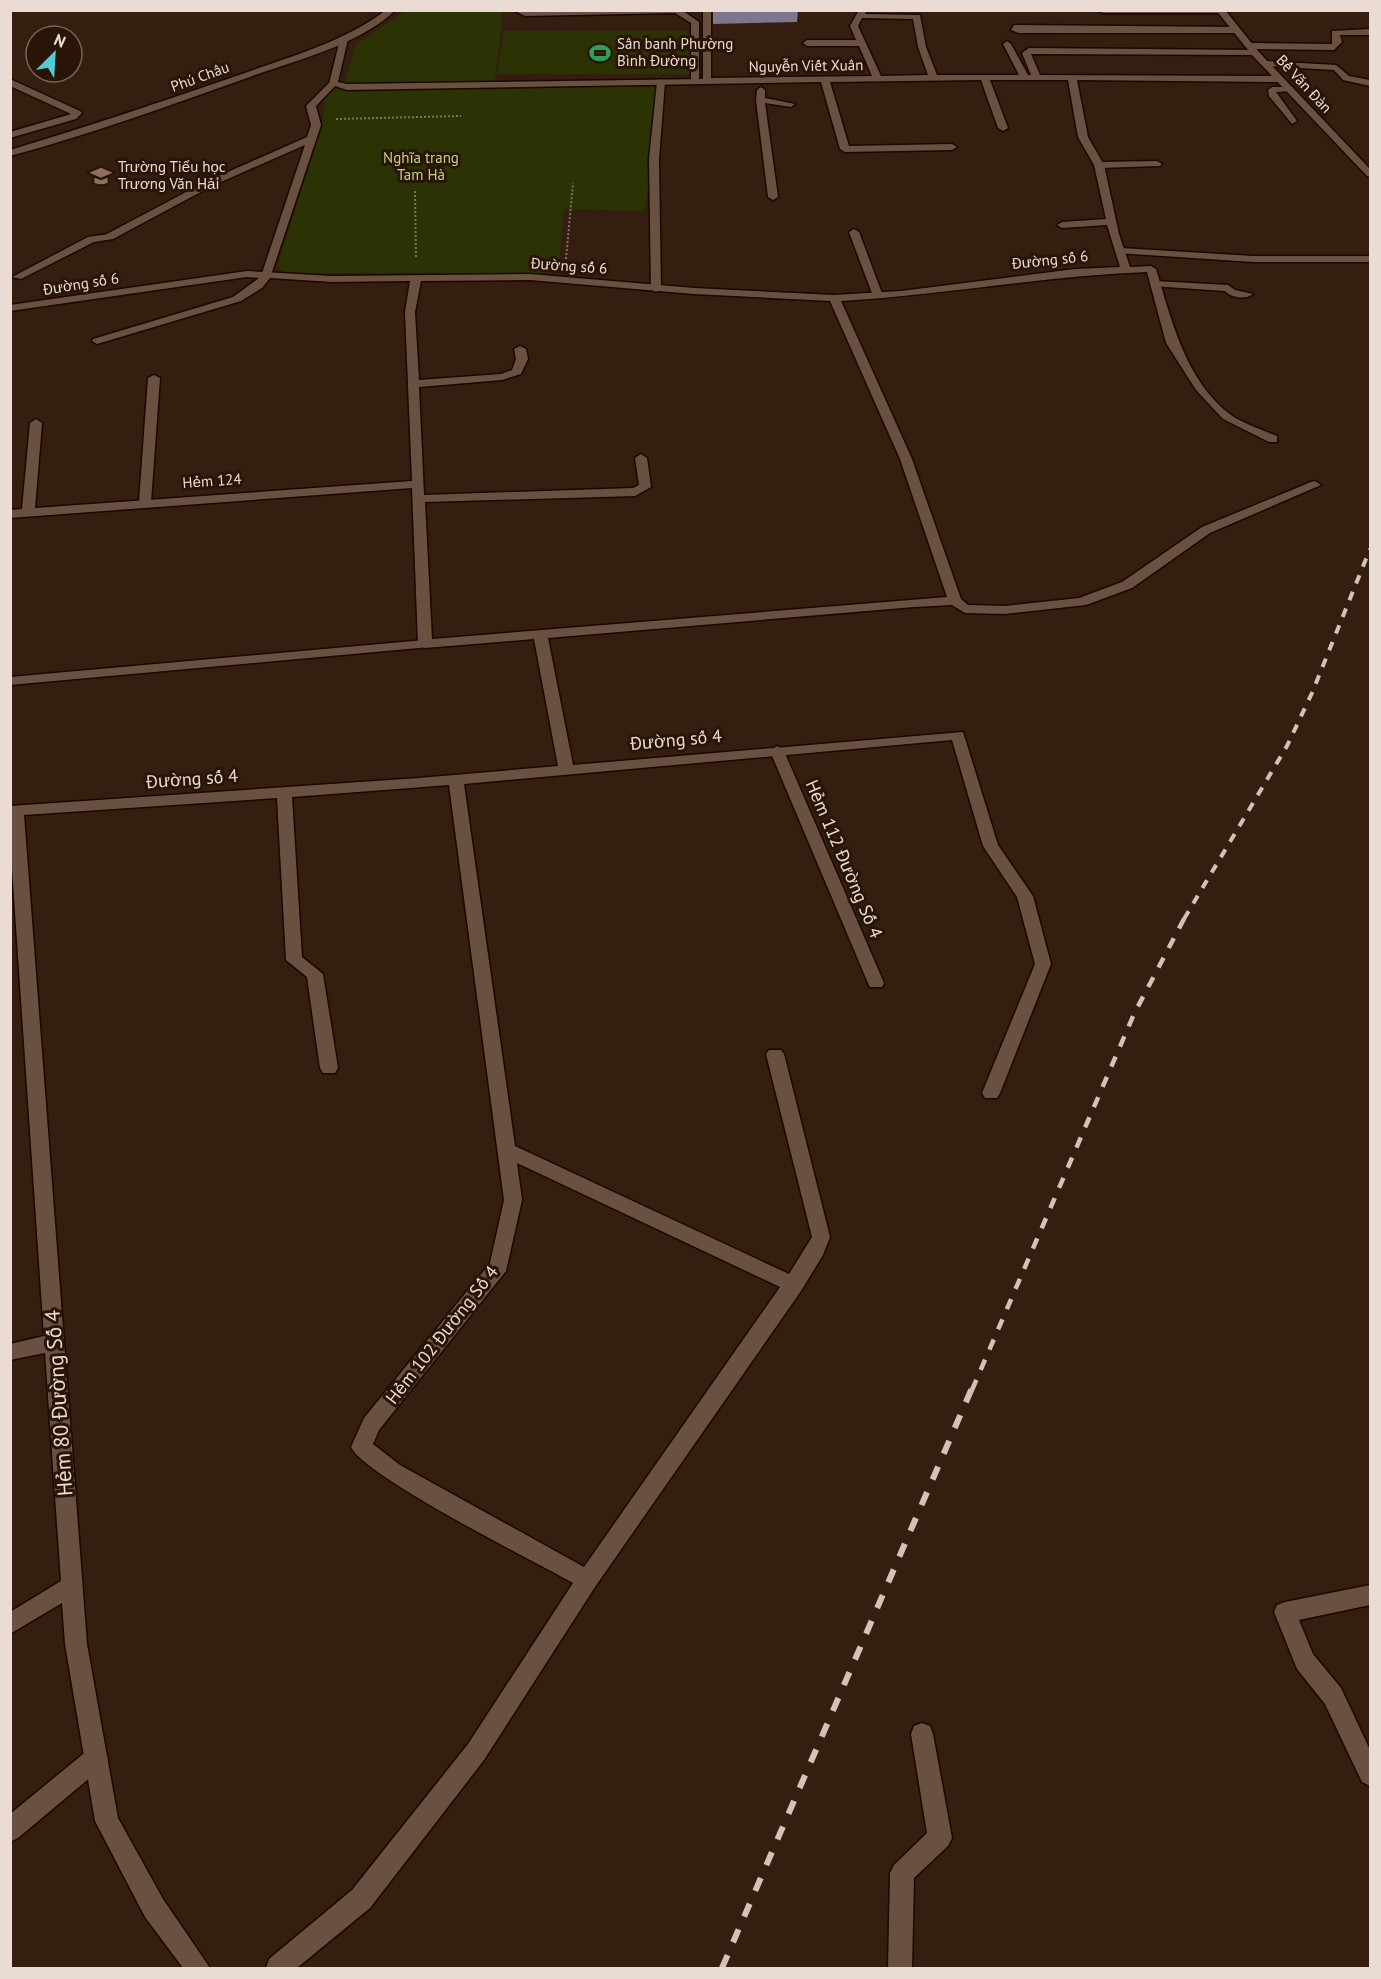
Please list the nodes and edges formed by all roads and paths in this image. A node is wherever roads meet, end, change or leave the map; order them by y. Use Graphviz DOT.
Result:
graph roads {
  1 [pos="392,10"];
  2 [pos="517,10"];
  3 [pos="707,10"];
  4 [pos="677,11"];
  5 [pos="1103,11"];
  6 [pos="1220,11"];
  7 [pos="862,13"];
  8 [pos="1014,28"];
  9 [pos="1237,30"];
  10 [pos="1370,32"];
  11 [pos="344,39"];
  12 [pos="807,43"];
  13 [pos="862,43"];
  14 [pos="1006,44"];
  15 [pos="1253,50"];
  16 [pos="1267,64"];
  17 [pos="934,78"];
  18 [pos="985,78"];
  19 [pos="1024,78"];
  20 [pos="1037,78"];
  21 [pos="878,79"];
  22 [pos="1072,79"];
  23 [pos="1280,79"];
  24 [pos="825,80"];
  25 [pos="695,81"];
  26 [pos="707,81"];
  27 [pos="761,81"];
  28 [pos="10,82"];
  29 [pos="661,82"];
  30 [pos="1371,83"];
  31 [pos="333,84"];
  32 [pos="1290,89"];
  33 [pos="760,100"];
  34 [pos="791,104"];
  35 [pos="461,116"];
  36 [pos="315,120"];
  37 [pos="1292,120"];
  38 [pos="1003,128"];
  39 [pos="10,135"];
  40 [pos="311,138"];
  41 [pos="952,147"];
  42 [pos="10,153"];
  43 [pos="1157,164"];
  44 [pos="1099,165"];
  45 [pos="1371,174"];
  46 [pos="573,183"];
  47 [pos="415,191"];
  48 [pos="773,197"];
  49 [pos="1112,222"];
  50 [pos="1062,225"];
  51 [pos="854,232"];
  52 [pos="1121,251"];
  53 [pos="1371,259"];
  54 [pos="1125,268"];
  55 [pos="266,276"];
  56 [pos="416,278"];
  57 [pos="13,280"];
  58 [pos="564,280"];
  59 [pos="1155,284"];
  60 [pos="656,288"];
  61 [pos="1248,294"];
  62 [pos="878,296"];
  63 [pos="834,298"];
  64 [pos="10,308"];
  65 [pos="97,341"];
  66 [pos="520,349"];
  67 [pos="154,378"];
  68 [pos="413,384"];
  69 [pos="36,423"];
  70 [pos="1273,439"];
  71 [pos="641,458"];
  72 [pos="416,484"];
  73 [pos="1315,485"];
  74 [pos="417,499"];
  75 [pos="145,502"];
  76 [pos="28,512"];
  77 [pos="10,513"];
  78 [pos="955,601"];
  79 [pos="540,633"];
  80 [pos="425,644"];
  81 [pos="10,681"];
  82 [pos="777,751"];
  83 [pos="566,768"];
  84 [pos="456,779"];
  85 [pos="284,792"];
  86 [pos="13,810"];
  87 [pos="876,982"];
  88 [pos="775,1054"];
  89 [pos="329,1068"];
  90 [pos="991,1093"];
  91 [pos="508,1151"];
  92 [pos="794,1285"];
  93 [pos="56,1342"];
  94 [pos="10,1352"];
  95 [pos="587,1580"];
  96 [pos="71,1587"];
  97 [pos="1371,1594"];
  98 [pos="10,1624"];
  99 [pos="922,1734"];
  100 [pos="96,1758"];
  101 [pos="1371,1774"];
  102 [pos="10,1830"];
  103 [pos="198,1968"];
  104 [pos="278,1968"];
  105 [pos="900,1968"];
  1 -- 11 [label="street, Phú Châu"];
  2 -- 4 [label="street"];
  3 -- 26 [label="street"];
  4 -- 25 [label="street"];
  5 -- 6 [label="street"];
  6 -- 9 [label="street, Bế Văn Đàn"];
  7 -- 13 [label="street"];
  7 -- 17 [label="street"];
  8 -- 9 [label="street"];
  9 -- 15 [label="street, Bế Văn Đàn"];
  10 -- 15 [label="street"];
  11 -- 31 [label="street"];
  11 -- 42 [label="street, Phú Châu"];
  12 -- 13 [label="street"];
  13 -- 21 [label="street"];
  14 -- 19 [label="street"];
  15 -- 16 [label="street, Bế Văn Đàn"];
  15 -- 20 [label="street"];
  16 -- 23 [label="street, Bế Văn Đàn"];
  16 -- 30 [label="street"];
  17 -- 18 [label="street, Nguyễn Viết Xuân"];
  17 -- 21 [label="street, Nguyễn Viết Xuân"];
  18 -- 19 [label="street, Nguyễn Viết Xuân"];
  18 -- 38 [label="street"];
  19 -- 20 [label="street, Nguyễn Viết Xuân"];
  20 -- 22 [label="street, Nguyễn Viết Xuân"];
  21 -- 24 [label="street, Nguyễn Viết Xuân"];
  22 -- 23 [label="street, Nguyễn Viết Xuân"];
  22 -- 44 [label="street"];
  23 -- 32 [label="street, Bế Văn Đàn"];
  24 -- 27 [label="street, Nguyễn Viết Xuân"];
  24 -- 41 [label="street"];
  25 -- 26 [label="street, Nguyễn Viết Xuân"];
  25 -- 29 [label="street, Nguyễn Viết Xuân"];
  26 -- 27 [label="street, Nguyễn Viết Xuân"];
  27 -- 33 [label="street"];
  28 -- 39 [label="street"];
  29 -- 31 [label="street, Nguyễn Viết Xuân"];
  29 -- 60 [label="street"];
  31 -- 36 [label="street"];
  32 -- 37 [label="street"];
  32 -- 45 [label="street, Bế Văn Đàn"];
  33 -- 34 [label="street"];
  33 -- 48 [label="street"];
  35 -- 36 [label="path"];
  36 -- 40 [label="street"];
  40 -- 55 [label="street"];
  40 -- 57 [label="street"];
  43 -- 44 [label="street"];
  44 -- 49 [label="street"];
  46 -- 58 [label="path"];
  47 -- 56 [label="path"];
  49 -- 50 [label="street"];
  49 -- 52 [label="street"];
  51 -- 62 [label="street"];
  52 -- 53 [label="street"];
  52 -- 54 [label="street"];
  54 -- 59 [label="street, Đường số 6"];
  54 -- 62 [label="street, Đường số 6"];
  55 -- 56 [label="street, Đường số 6"];
  55 -- 64 [label="street, Đường số 6"];
  55 -- 65 [label="street"];
  56 -- 58 [label="street, Đường số 6"];
  56 -- 68 [label="street"];
  58 -- 60 [label="street, Đường số 6"];
  59 -- 61 [label="street"];
  59 -- 70 [label="street"];
  60 -- 63 [label="street, Đường số 6"];
  62 -- 63 [label="street, Đường số 6"];
  63 -- 78 [label="street"];
  66 -- 68 [label="street"];
  67 -- 75 [label="street"];
  68 -- 72 [label="street"];
  69 -- 76 [label="street"];
  71 -- 74 [label="street"];
  72 -- 74 [label="street"];
  72 -- 75 [label="street, Hẻm 124"];
  73 -- 78 [label="street"];
  74 -- 80 [label="street"];
  75 -- 76 [label="street, Hẻm 124"];
  76 -- 77 [label="street, Hẻm 124"];
  78 -- 79 [label="street"];
  79 -- 80 [label="street"];
  79 -- 83 [label="street"];
  80 -- 81 [label="street"];
  82 -- 83 [label="street, Đường số 4"];
  82 -- 87 [label="street, Hẻm 112 Đường Số 4"];
  82 -- 90 [label="street, Đường số 4"];
  83 -- 84 [label="street, Đường số 4"];
  84 -- 85 [label="street, Đường số 4"];
  84 -- 91 [label="street, Hẻm 102 Đường Số 4"];
  85 -- 86 [label="street, Đường số 4"];
  85 -- 89 [label="street"];
  86 -- 93 [label="street, Hẻm 80 Đường Số 4"];
  88 -- 92 [label="street"];
  91 -- 92 [label="street"];
  91 -- 95 [label="street, Hẻm 102 Đường Số 4"];
  92 -- 95 [label="street"];
  93 -- 94 [label="street"];
  93 -- 96 [label="street, Hẻm 80 Đường Số 4"];
  95 -- 104 [label="street"];
  96 -- 98 [label="street"];
  96 -- 100 [label="street, Hẻm 80 Đường Số 4"];
  97 -- 101 [label="street"];
  99 -- 105 [label="street"];
  100 -- 102 [label="street"];
  100 -- 103 [label="street, Hẻm 80 Đường Số 4"];
}
